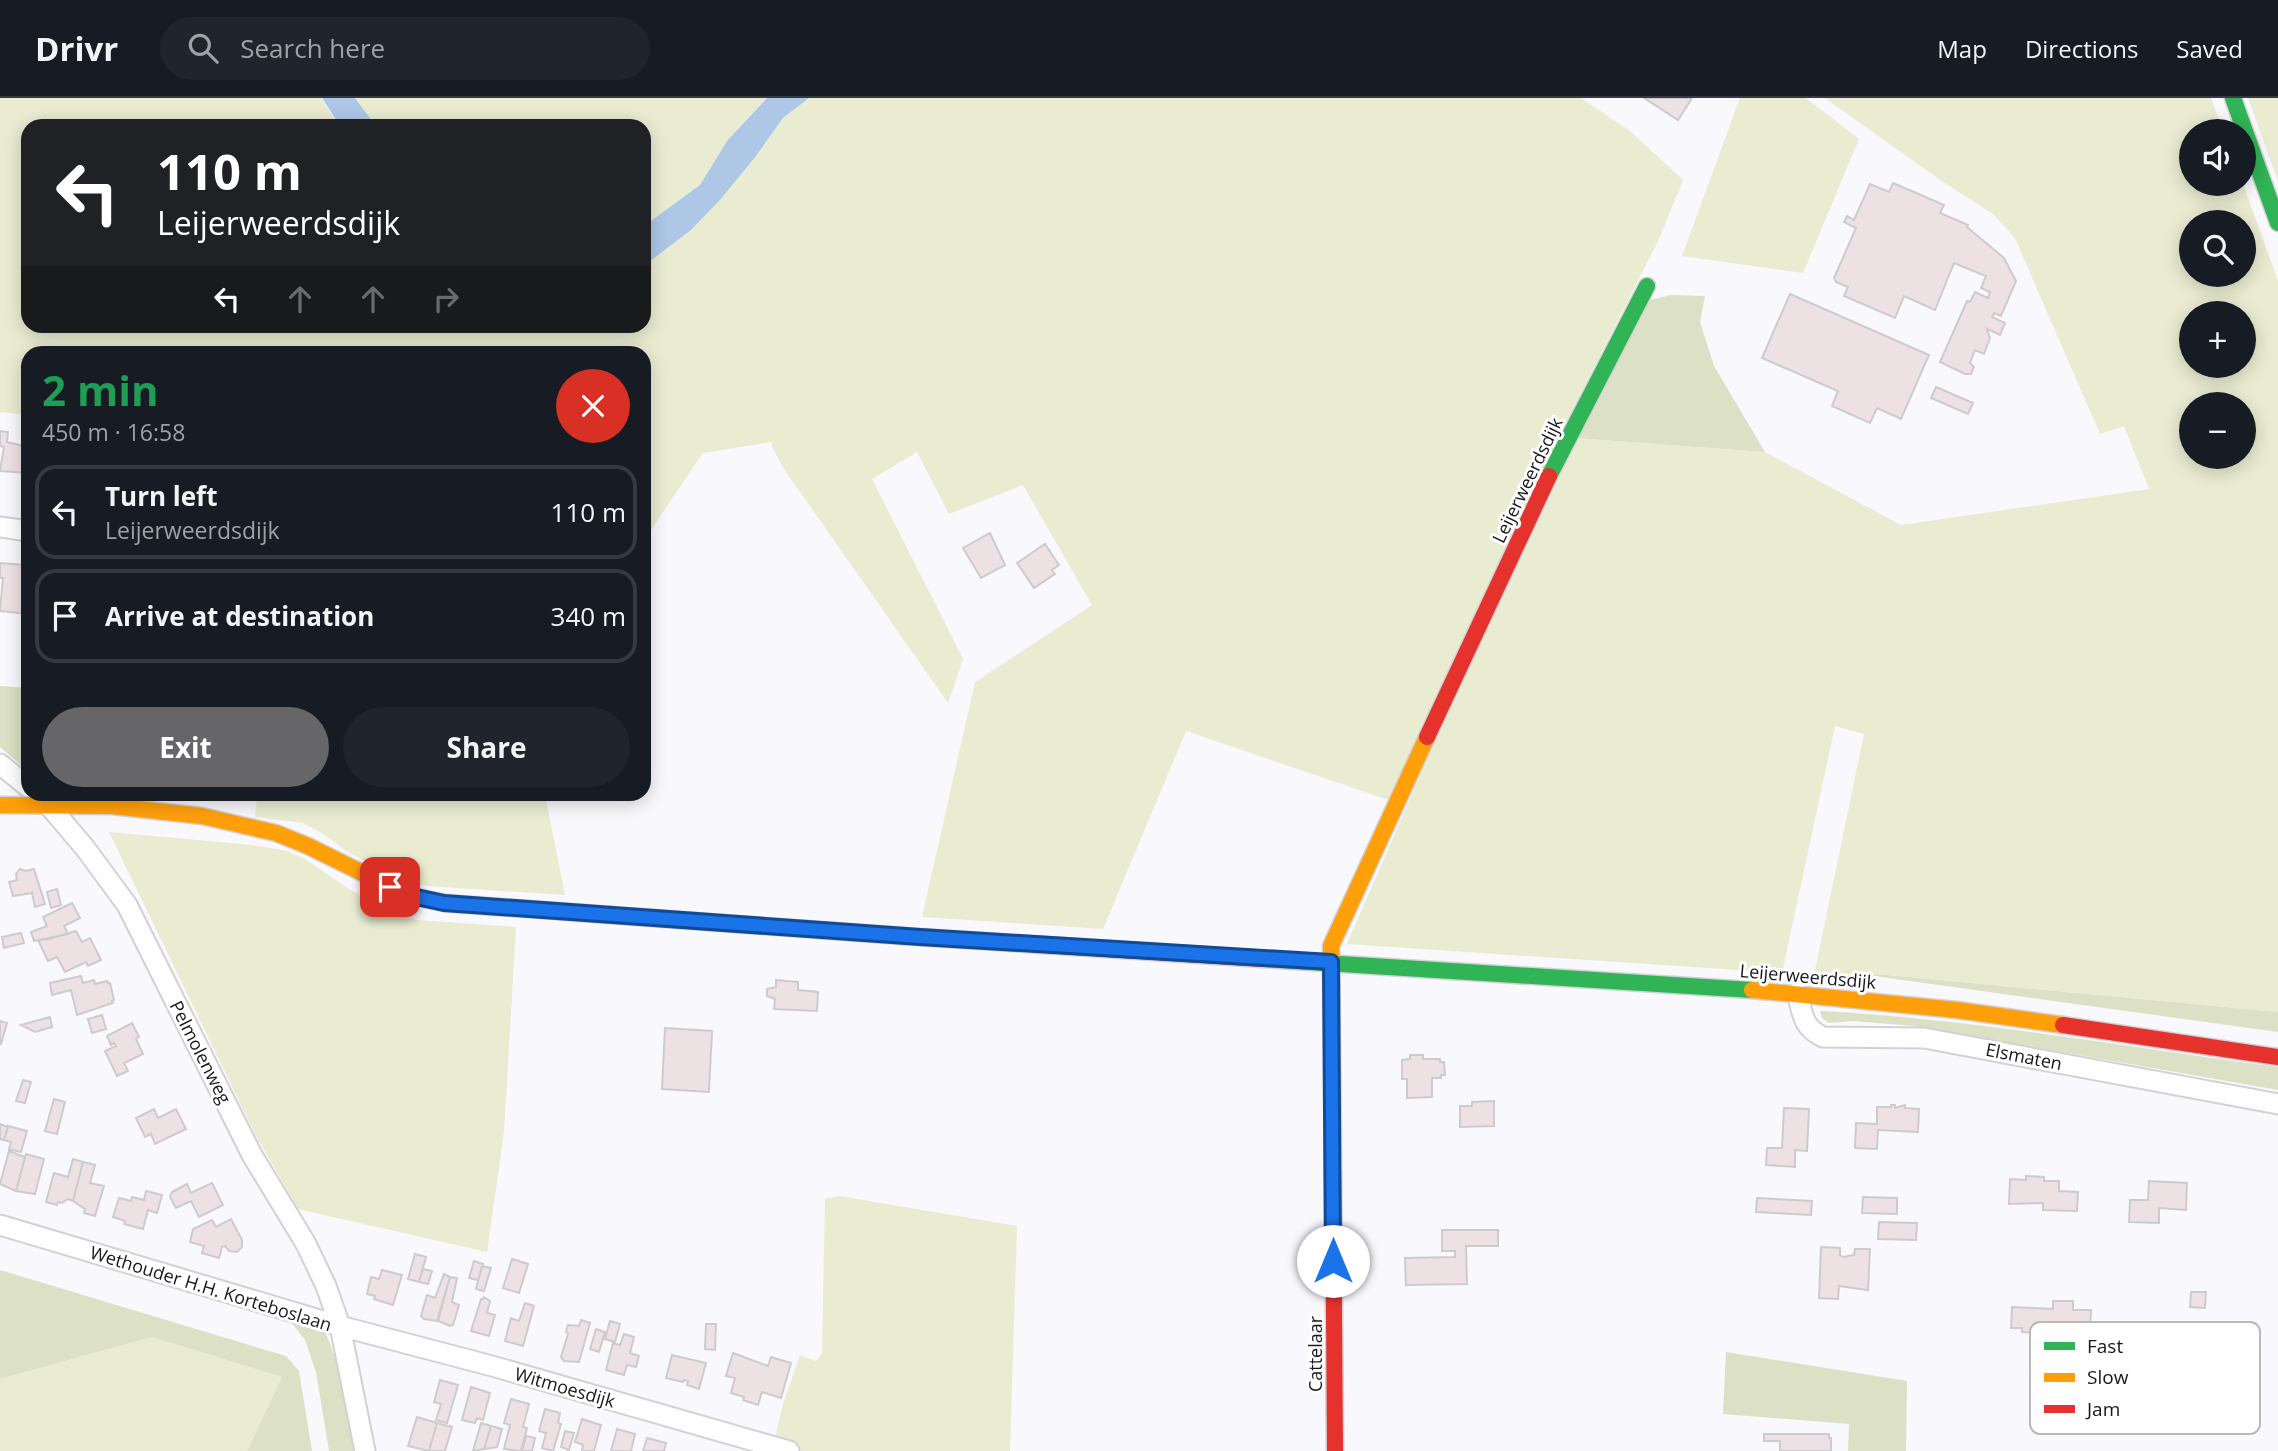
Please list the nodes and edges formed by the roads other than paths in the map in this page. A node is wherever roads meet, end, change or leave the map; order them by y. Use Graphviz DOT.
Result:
graph roads {
  1 [pos="2233,98"];
  2 [pos="2278,223"];
  3 [pos="1647,286"];
  4 [pos="0,527"];
  5 [pos="21,530"];
  6 [pos="0,764"];
  7 [pos="21,781"];
  8 [pos="33,801"];
  9 [pos="45,801"];
  10 [pos="55,801"];
  11 [pos="0,804"];
  12 [pos="1331,962"];
  13 [pos="1797,993"];
  14 [pos="2278,1057"];
  15 [pos="2278,1104"];
  16 [pos="0,1225"];
  17 [pos="340,1326"];
  18 [pos="365,1451"];
  19 [pos="789,1451"];
  20 [pos="1335,1451"];
  1 -- 2 [label="street"];
  3 -- 12 [label="street, Leijerweerdsdijk"];
  4 -- 5 [label="street"];
  6 -- 7 [label="street"];
  8 -- 11 [label="street, Leijerweerdsdijk"];
  9 -- 17 [label="street, Pelmolenweg"];
  10 -- 12 [label="street, Leijerweerdsdijk"];
  12 -- 13 [label="street, Leijerweerdsdijk"];
  12 -- 20 [label="street, Cattelaar"];
  13 -- 14 [label="street, Leijerweerdsdijk"];
  13 -- 15 [label="street, Elsmaten"];
  16 -- 17 [label="street, Wethouder H.H. Korteboslaan"];
  17 -- 18 [label="street, Wethouder H.H. Korteboslaan"];
  17 -- 19 [label="street, Witmoesdijk"];
}
